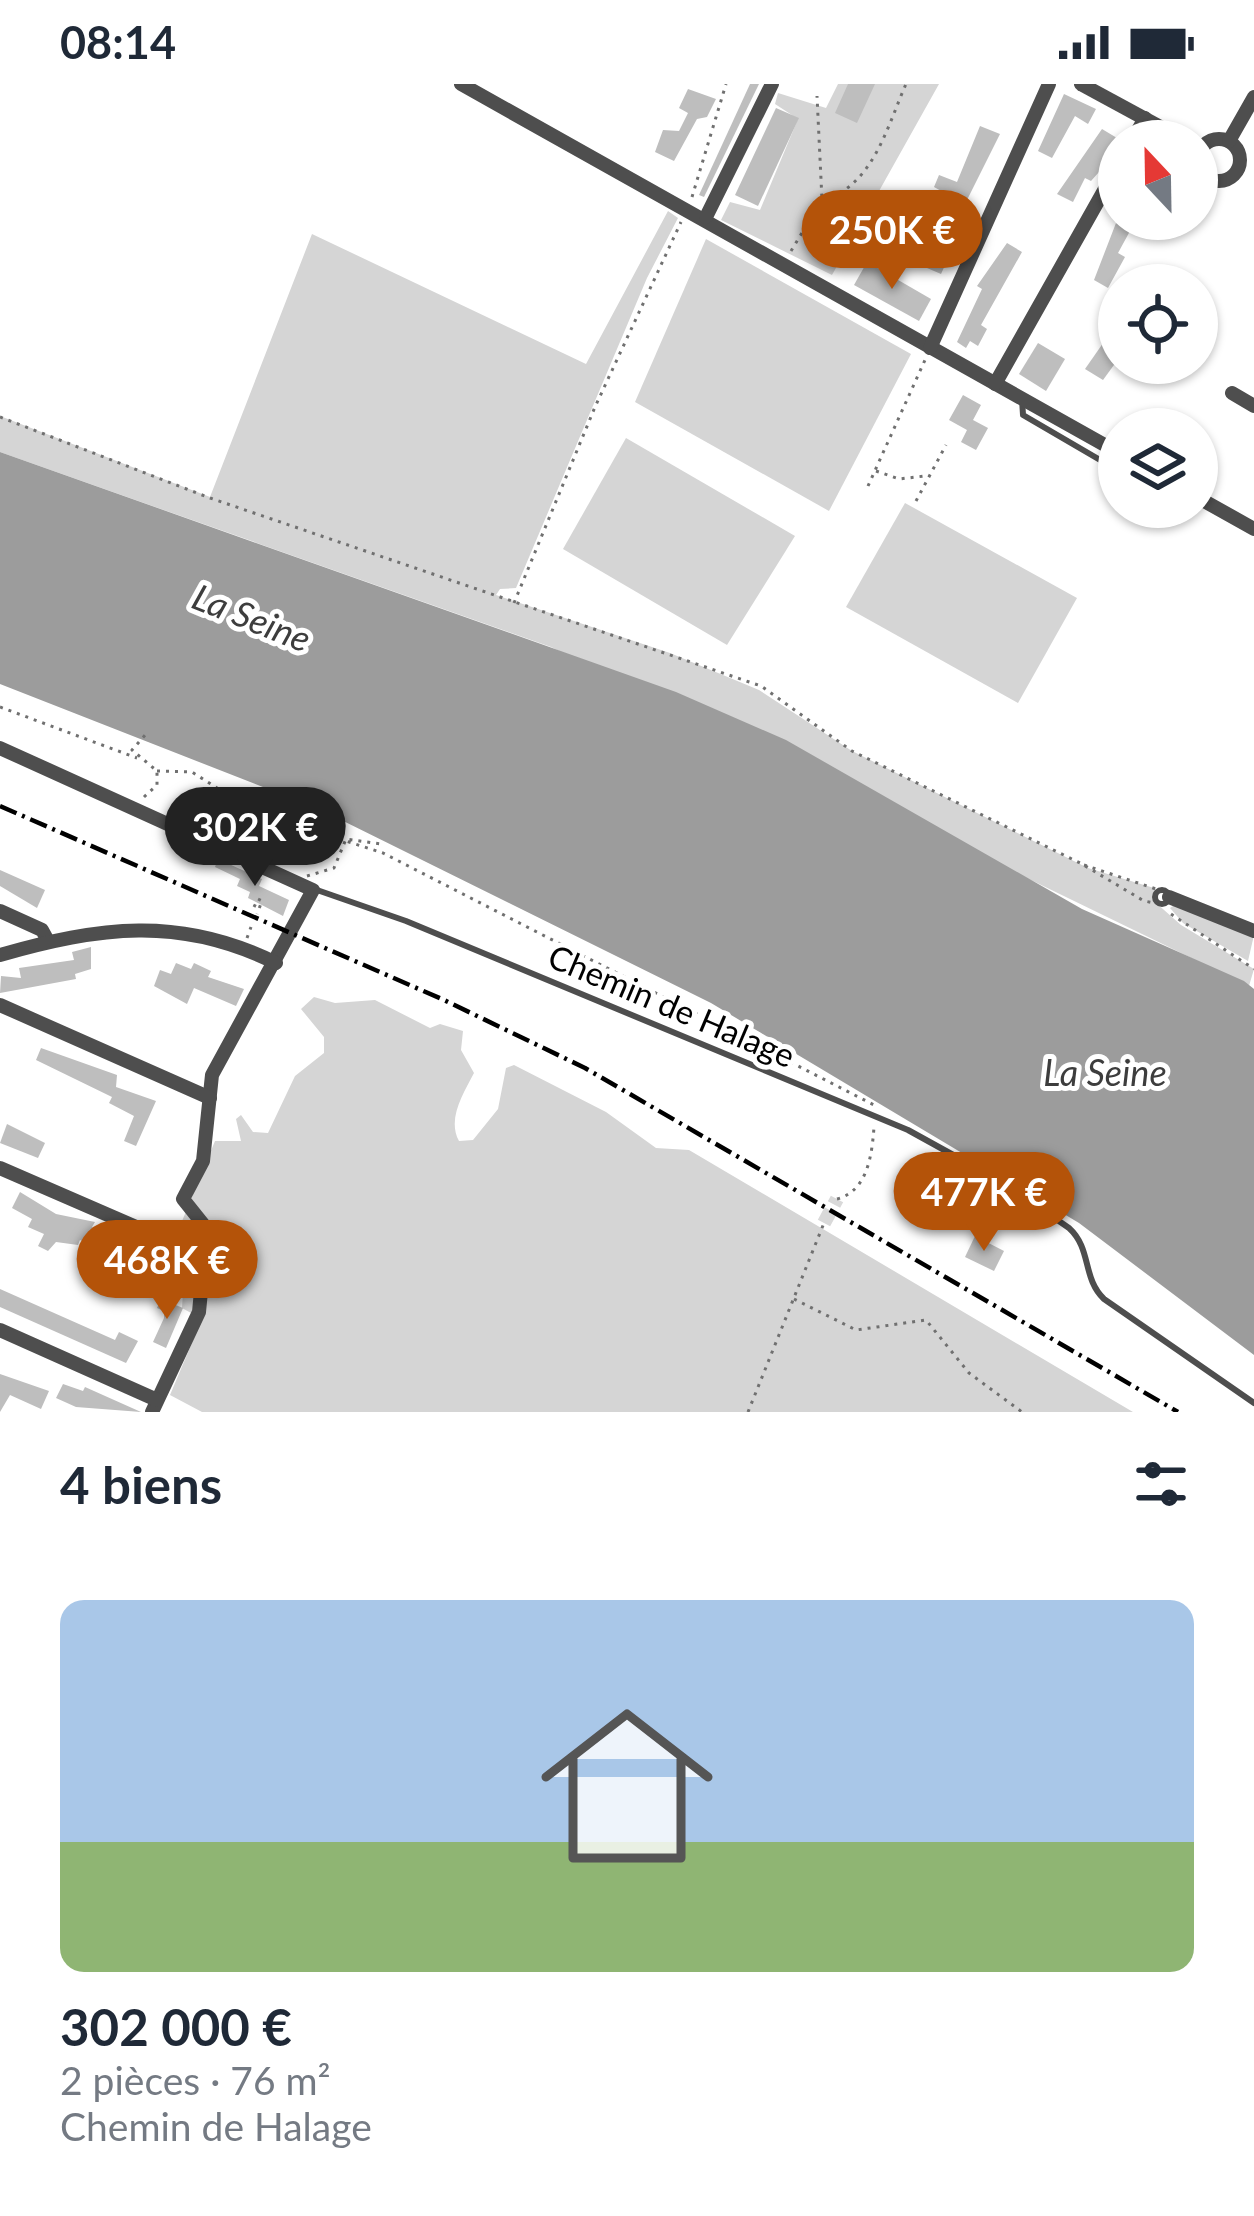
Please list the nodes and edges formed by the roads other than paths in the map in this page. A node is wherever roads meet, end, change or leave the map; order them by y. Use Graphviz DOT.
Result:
graph roads {
  1 [pos="461,84"];
  2 [pos="772,84"];
  3 [pos="1048,84"];
  4 [pos="1082,84"];
  5 [pos="1254,97"];
  6 [pos="1145,118"];
  7 [pos="1149,120"];
  8 [pos="1218,139"];
  9 [pos="1229,141"];
  10 [pos="1218,180"];
  11 [pos="1098,201"];
  12 [pos="706,217"];
  13 [pos="930,347"];
  14 [pos="995,383"];
  15 [pos="1232,393"];
  16 [pos="1022,399"];
  17 [pos="1254,406"];
  18 [pos="1098,441"];
  19 [pos="1098,459"];
  20 [pos="1218,509"];
  21 [pos="1254,529"];
  22 [pos="0,748"];
  23 [pos="307,886"];
  24 [pos="1163,897"];
  25 [pos="0,911"];
  26 [pos="1254,931"];
  27 [pos="48,941"];
  28 [pos="0,955"];
  29 [pos="276,963"];
  30 [pos="0,1005"];
  31 [pos="210,1098"];
  32 [pos="0,1168"];
  33 [pos="205,1257"];
  34 [pos="0,1330"];
  35 [pos="1254,1403"];
  36 [pos="155,1406"];
  1 -- 12 [label="street"];
  2 -- 12 [label="street"];
  3 -- 13 [label="street"];
  4 -- 6 [label="street"];
  5 -- 9 [label="street"];
  6 -- 7 [label="street"];
  8 -- 9 [label="street"];
  9 -- 10 [label="street"];
  11 -- 14 [label="street"];
  12 -- 13 [label="street"];
  13 -- 14 [label="street"];
  14 -- 16 [label="street"];
  15 -- 17 [label="street"];
  16 -- 18 [label="street"];
  16 -- 19 [label="lane"];
  20 -- 21 [label="street"];
  22 -- 23 [label="street, Chemin de Halage"];
  23 -- 29 [label="street"];
  23 -- 35 [label="lane, Chemin de Halage"];
  24 -- 26 [label="street"];
  25 -- 27 [label="street"];
  27 -- 28 [label="street"];
  27 -- 29 [label="street"];
  29 -- 31 [label="street"];
  30 -- 31 [label="street"];
  31 -- 33 [label="street"];
  32 -- 33 [label="street"];
  33 -- 36 [label="street"];
  34 -- 36 [label="street"];
}
